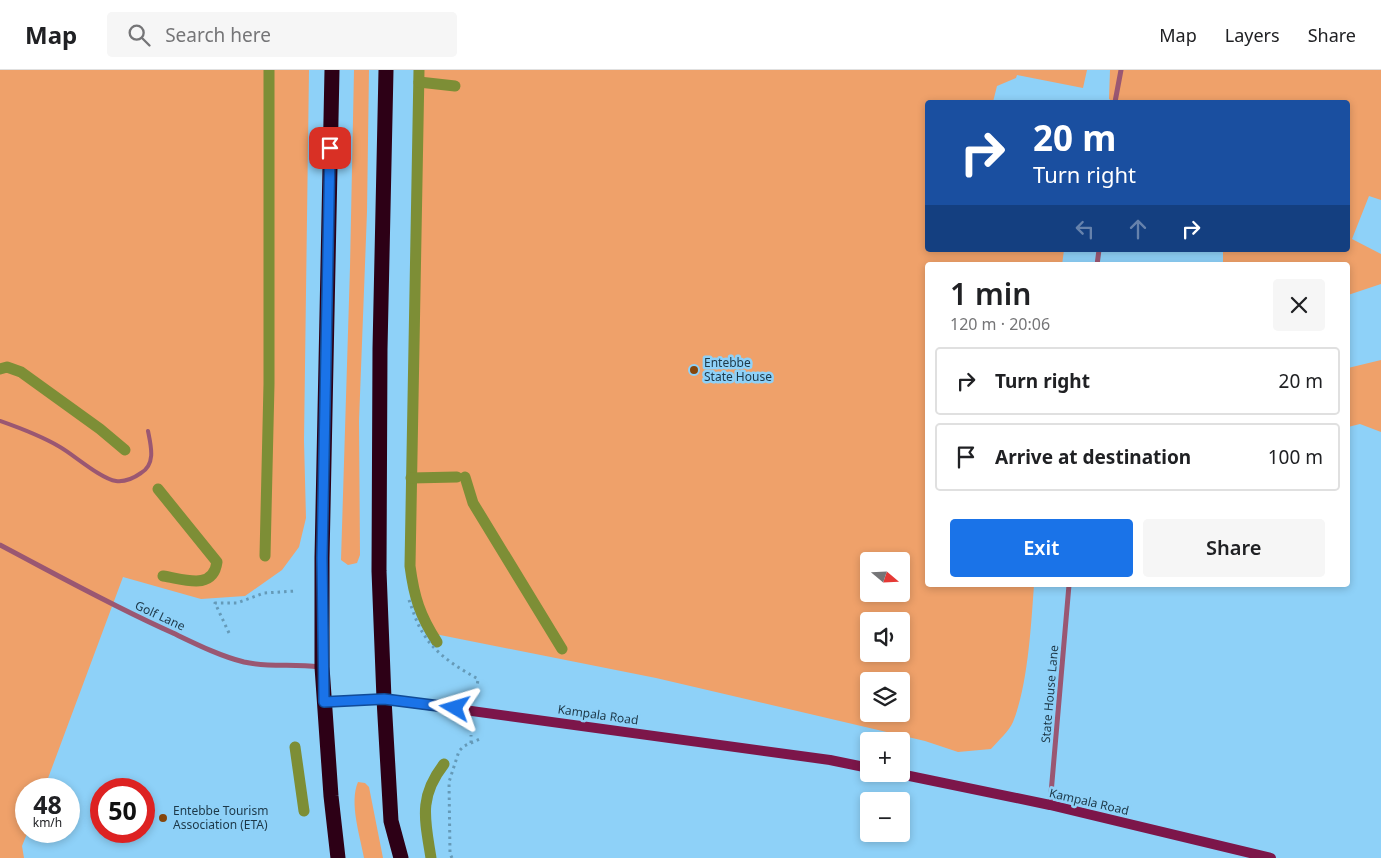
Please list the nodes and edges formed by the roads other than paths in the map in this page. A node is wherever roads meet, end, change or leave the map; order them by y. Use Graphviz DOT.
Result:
graph roads {
  1 [pos="332,70"];
  2 [pos="386,70"];
  3 [pos="1121,70"];
  4 [pos="1116,100"];
  5 [pos="0,421"];
  6 [pos="148,431"];
  7 [pos="0,545"];
  8 [pos="1069,587"];
  9 [pos="322,667"];
  10 [pos="384,699"];
  11 [pos="324,702"];
  12 [pos="860,766"];
  13 [pos="910,776"];
  14 [pos="1050,805"];
  15 [pos="338,858"];
  16 [pos="401,858"];
  17 [pos="1271,858"];
  1 -- 9 [label="highway"];
  2 -- 10 [label="highway"];
  3 -- 4 [label="street"];
  5 -- 6 [label="lane"];
  7 -- 9 [label="street, Golf Lane"];
  8 -- 14 [label="street, State House Lane"];
  9 -- 11 [label="highway"];
  10 -- 11 [label="main road, Kampala Road"];
  10 -- 12 [label="main road, Kampala Road"];
  10 -- 16 [label="highway"];
  11 -- 15 [label="highway"];
  13 -- 14 [label="main road, Kampala Road"];
  14 -- 17 [label="main road, Kampala Road"];
}
